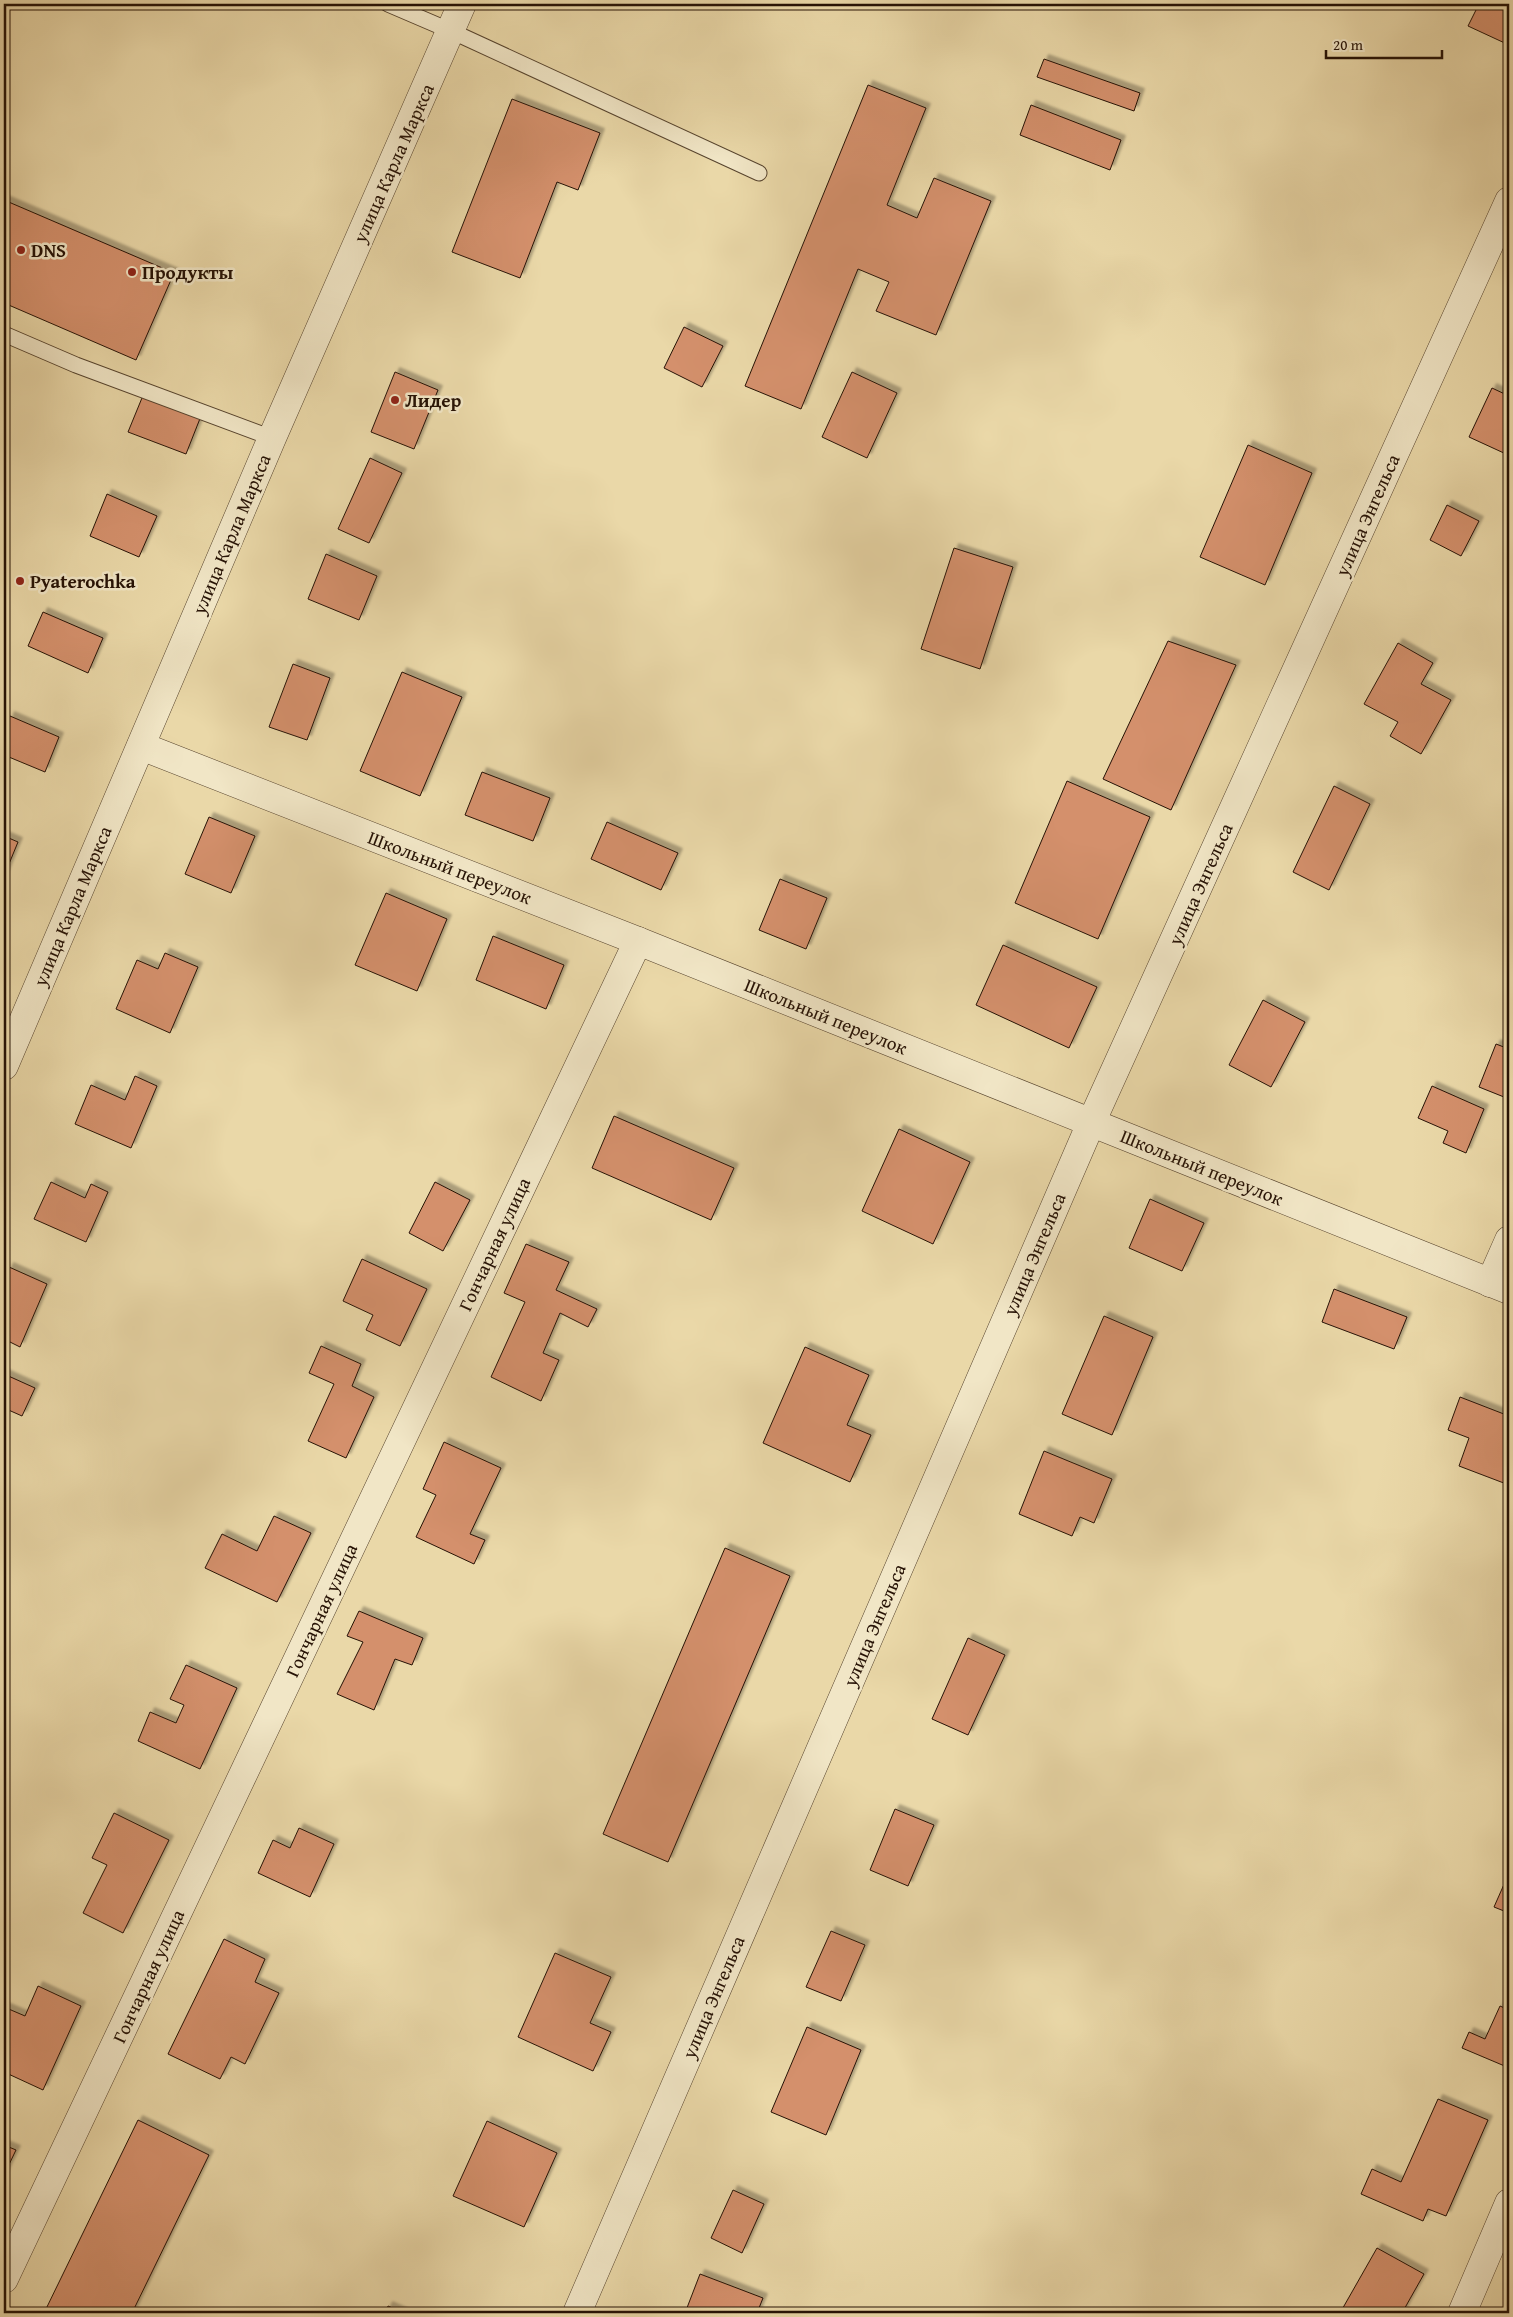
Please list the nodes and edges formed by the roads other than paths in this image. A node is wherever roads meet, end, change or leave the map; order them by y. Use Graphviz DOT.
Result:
graph roads {
  1 [pos="388,4"];
  2 [pos="462,4"];
  3 [pos="451,30"];
  4 [pos="759,173"];
  5 [pos="1509,202"];
  6 [pos="4,334"];
  7 [pos="272,438"];
  8 [pos="141,746"];
  9 [pos="638,940"];
  10 [pos="4,1066"];
  11 [pos="1091,1123"];
  12 [pos="1509,1240"];
  13 [pos="1500,1286"];
  14 [pos="1509,2204"];
  15 [pos="4,2279"];
  16 [pos="577,2313"];
  17 [pos="1462,2313"];
  1 -- 3 [label="lane"];
  2 -- 3 [label="street, улица Карла Маркса"];
  3 -- 4 [label="lane"];
  3 -- 7 [label="street, улица Карла Маркса"];
  5 -- 11 [label="street, улица Энгельса"];
  6 -- 7 [label="lane"];
  7 -- 8 [label="street, улица Карла Маркса"];
  8 -- 9 [label="street, Школьный переулок"];
  8 -- 10 [label="street, улица Карла Маркса"];
  9 -- 11 [label="street, Школьный переулок"];
  9 -- 15 [label="street, Гончарная улица"];
  11 -- 13 [label="street, Школьный переулок"];
  11 -- 16 [label="street, улица Энгельса"];
  12 -- 13 [label="street"];
  14 -- 17 [label="street"];
}
